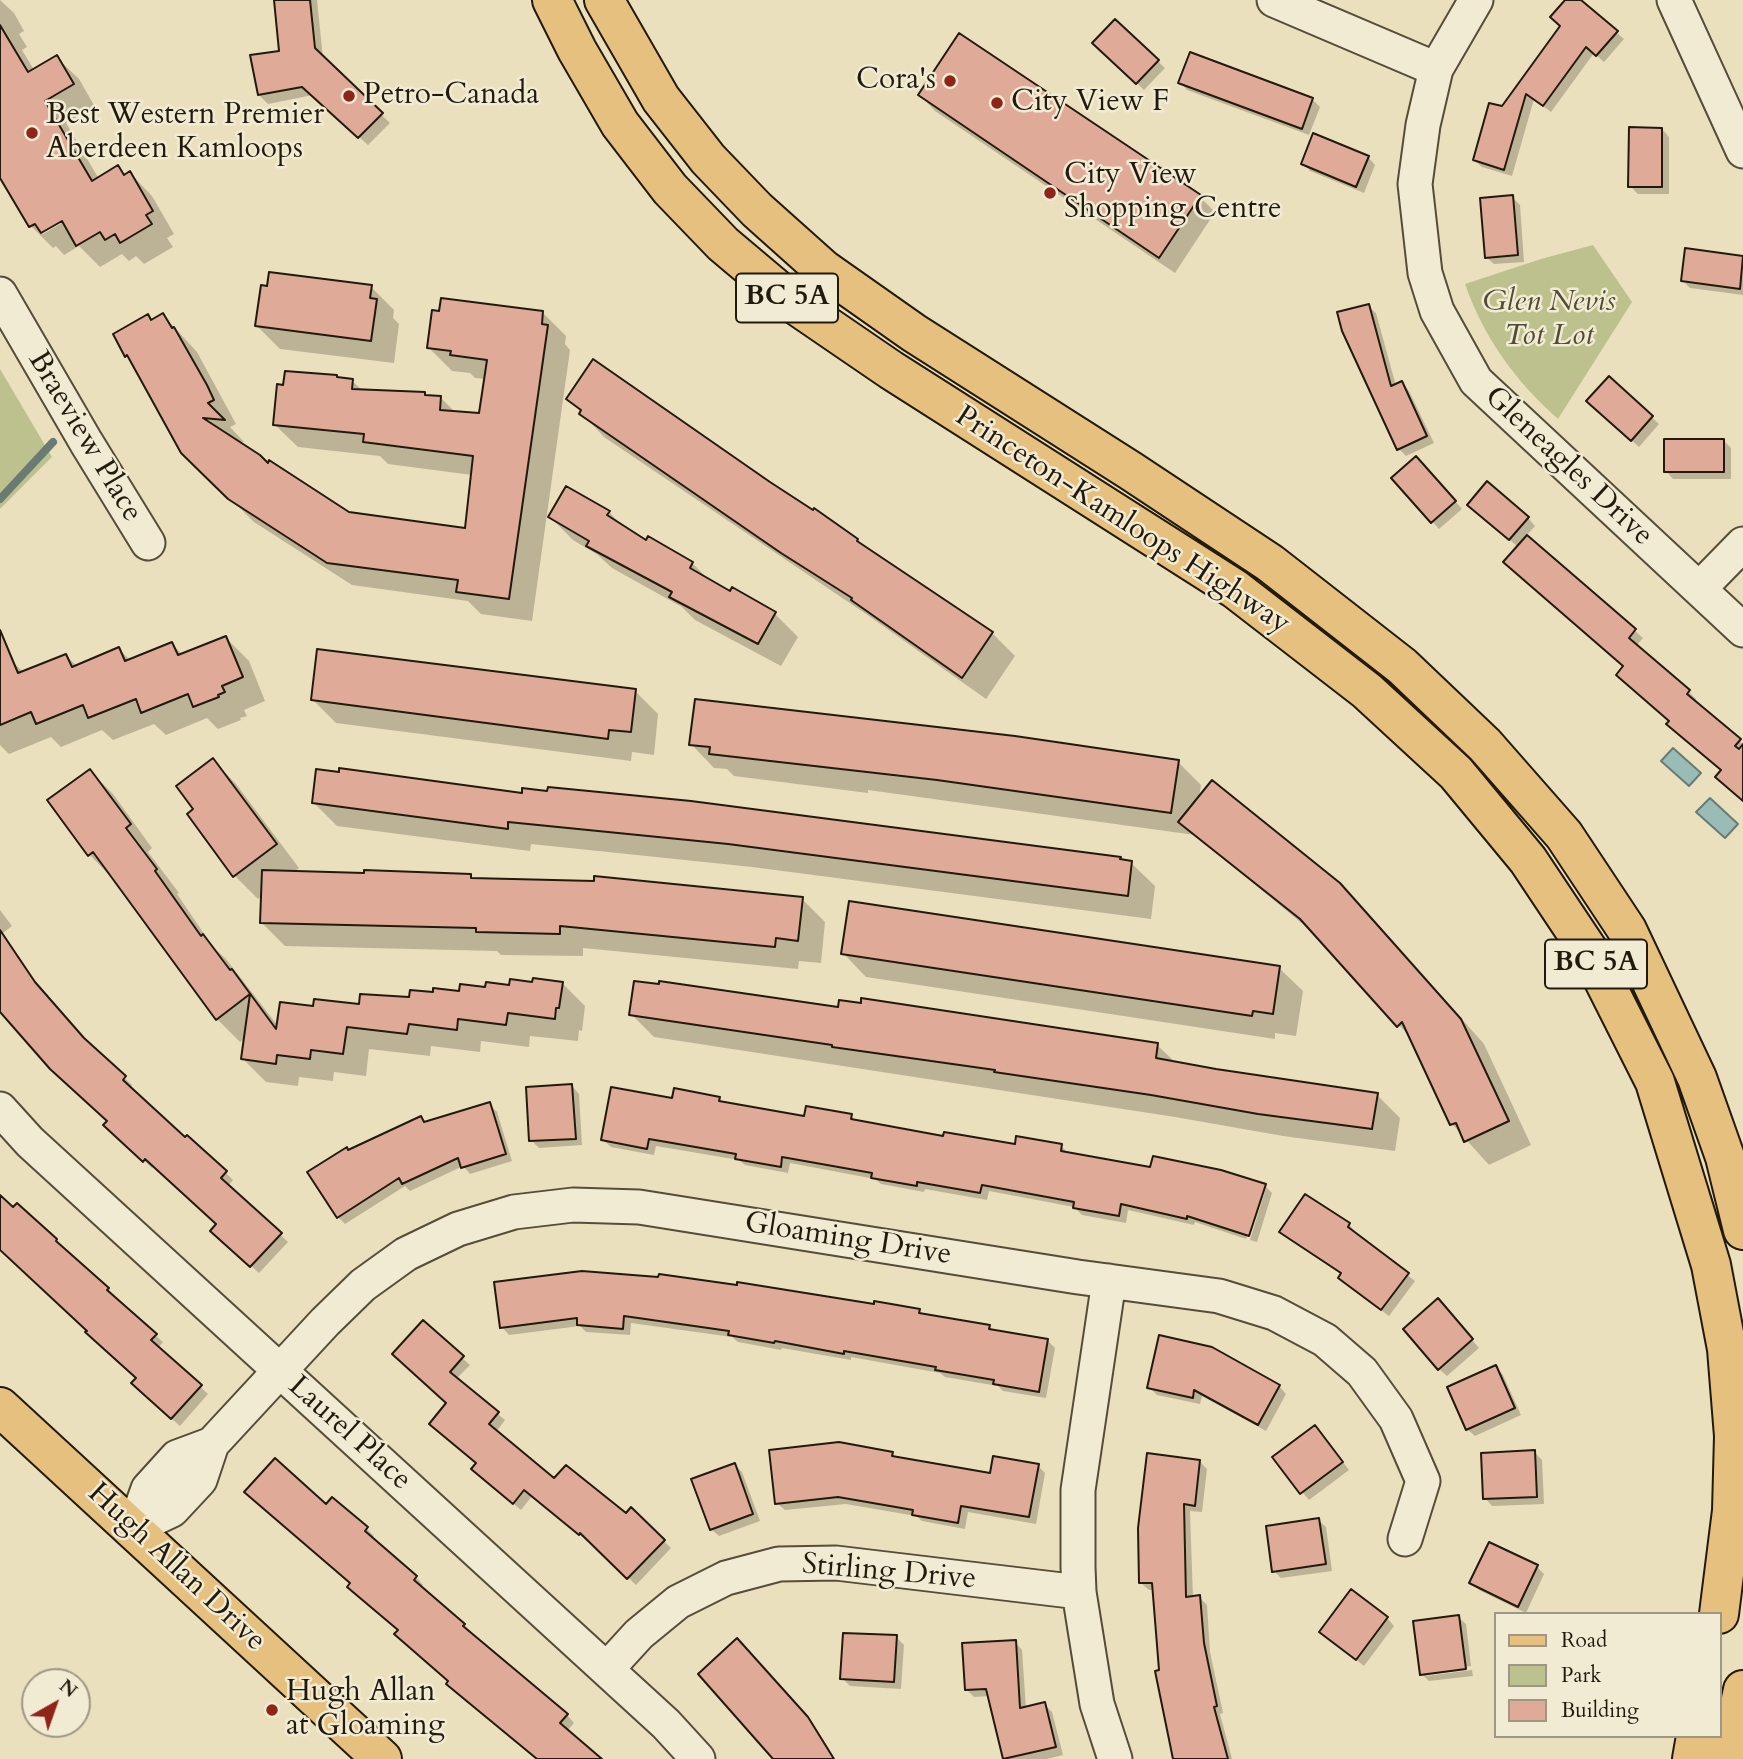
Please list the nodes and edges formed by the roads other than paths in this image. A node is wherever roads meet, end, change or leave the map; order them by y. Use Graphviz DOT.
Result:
graph roads {
  1 [pos="552,0"];
  2 [pos="1274,0"];
  3 [pos="1476,0"];
  4 [pos="1674,0"];
  5 [pos="610,7"];
  6 [pos="1436,69"];
  7 [pos="1743,152"];
  8 [pos="0,294"];
  9 [pos="148,543"];
  10 [pos="1743,544"];
  11 [pos="1699,589"];
  12 [pos="1743,630"];
  13 [pos="0,1109"];
  14 [pos="1743,1230"];
  15 [pos="1109,1281"];
  16 [pos="280,1370"];
  17 [pos="0,1407"];
  18 [pos="134,1528"];
  19 [pos="1405,1539"];
  20 [pos="1079,1592"];
  21 [pos="1719,1612"];
  22 [pos="607,1669"];
  23 [pos="1743,1690"];
  24 [pos="1696,1738"];
  25 [pos="382,1759"];
  26 [pos="698,1759"];
  27 [pos="1115,1759"];
  28 [pos="1692,1759"];
  29 [pos="1728,1759"];
  1 -- 21 [label="main road, Princeton-Kamloops Highway / BC 5A"];
  2 -- 6 [label="street"];
  3 -- 6 [label="street, Gleneagles Drive"];
  4 -- 7 [label="street"];
  5 -- 14 [label="main road, Princeton-Kamloops Highway / BC 5A"];
  6 -- 11 [label="street, Gleneagles Drive"];
  8 -- 9 [label="street, Braeview Place"];
  10 -- 11 [label="street"];
  11 -- 12 [label="street, Gleneagles Drive"];
  13 -- 16 [label="street, Laurel Place"];
  15 -- 16 [label="street, Gloaming Drive"];
  15 -- 19 [label="street, Gloaming Drive"];
  15 -- 20 [label="street"];
  16 -- 18 [label="street, Gloaming Drive"];
  16 -- 22 [label="street, Laurel Place"];
  17 -- 18 [label="main road, Hugh Allan Drive"];
  18 -- 25 [label="main road, Hugh Allan Drive"];
  20 -- 22 [label="street, Stirling Drive"];
  20 -- 27 [label="street"];
  22 -- 26 [label="street, Laurel Place"];
  23 -- 29 [label="main road"];
  24 -- 28 [label="main road"];
}
